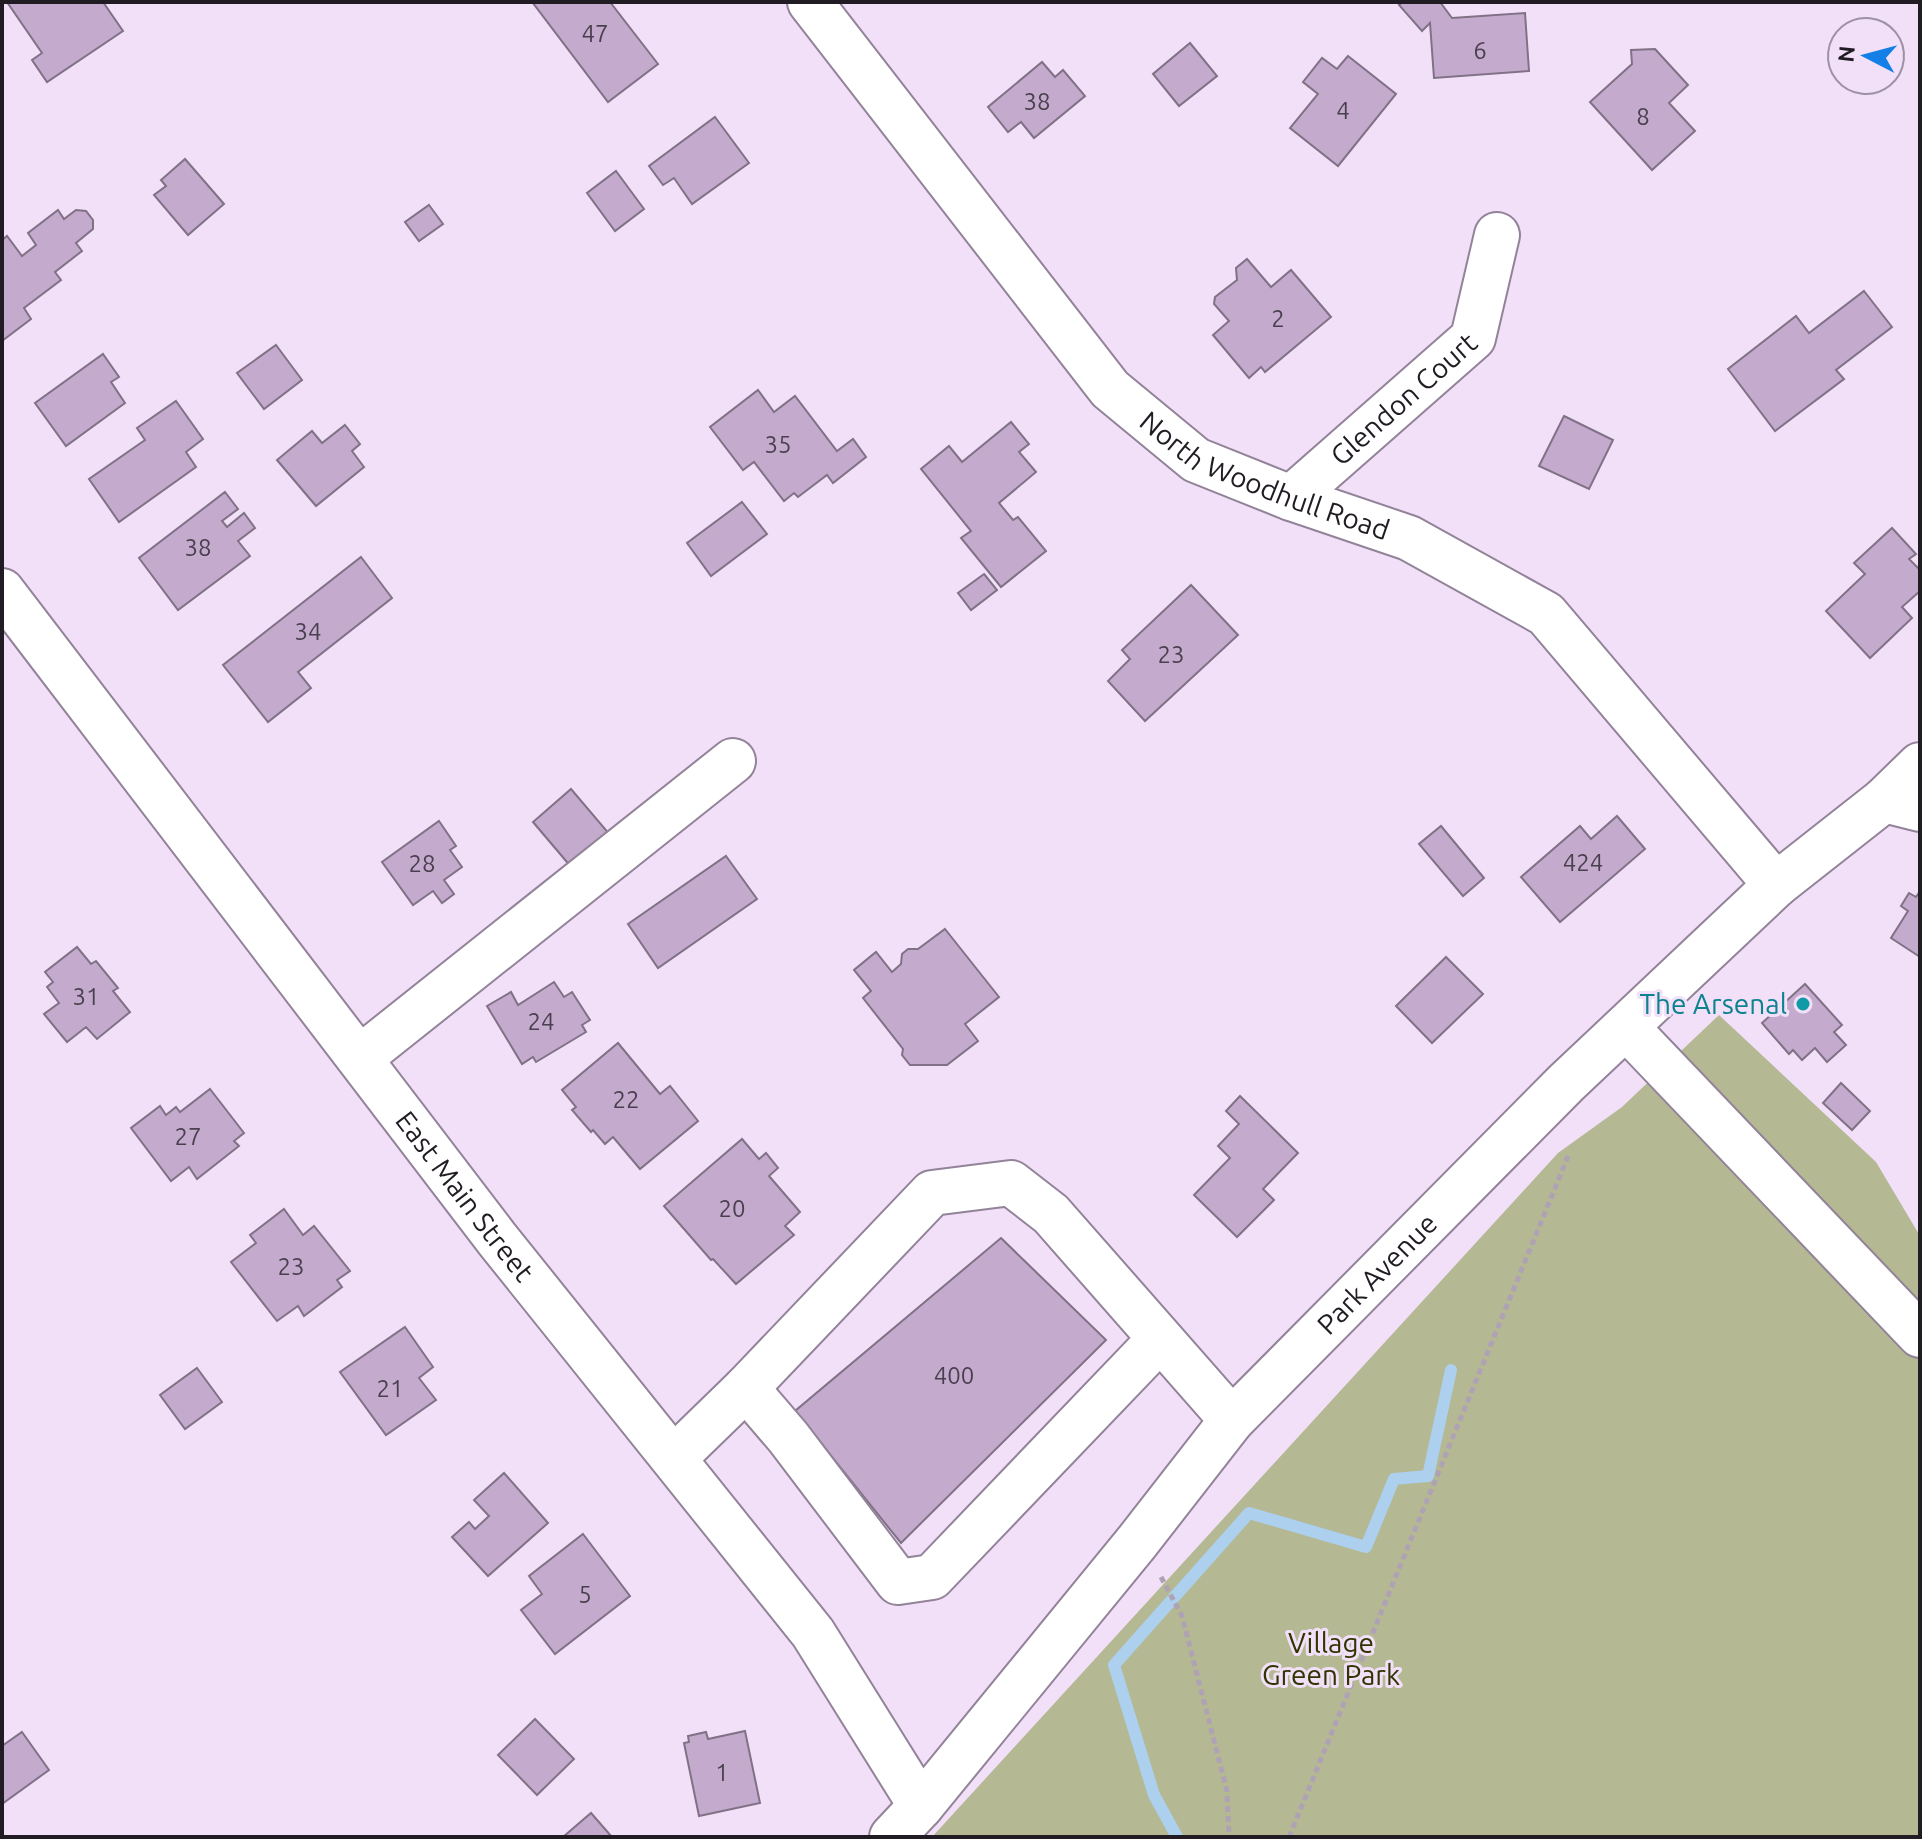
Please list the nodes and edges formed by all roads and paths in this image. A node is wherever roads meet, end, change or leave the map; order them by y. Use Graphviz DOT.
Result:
graph roads {
  1 [pos="810,2"];
  2 [pos="1497,235"];
  3 [pos="1291,498"];
  4 [pos="2,591"];
  5 [pos="733,761"];
  6 [pos="1920,765"];
  7 [pos="1902,804"];
  8 [pos="1776,885"];
  9 [pos="1626,1027"];
  10 [pos="361,1057"];
  11 [pos="1569,1154"];
  12 [pos="1920,1335"];
  13 [pos="1160,1339"];
  14 [pos="746,1388"];
  15 [pos="1232,1420"];
  16 [pos="674,1458"];
  17 [pos="1166,1585"];
  18 [pos="910,1827"];
  19 [pos="1229,1837"];
  20 [pos="1289,1837"];
  1 -- 3 [label="main road, North Woodhull Road"];
  2 -- 3 [label="main road, Glendon Court"];
  3 -- 8 [label="main road, North Woodhull Road"];
  4 -- 10 [label="main road, East Main Street"];
  5 -- 10 [label="main road"];
  6 -- 7 [label="main road, Park Avenue"];
  7 -- 8 [label="main road, Park Avenue"];
  8 -- 9 [label="main road, Park Avenue"];
  9 -- 12 [label="main road"];
  9 -- 15 [label="main road, Park Avenue"];
  10 -- 16 [label="main road, East Main Street"];
  11 -- 20 [label="path"];
  13 -- 14 [label="main road"];
  13 -- 14 [label="main road"];
  13 -- 15 [label="main road"];
  14 -- 16 [label="main road"];
  15 -- 18 [label="main road, Park Avenue"];
  16 -- 18 [label="main road, East Main Street"];
  17 -- 19 [label="path"];
}
